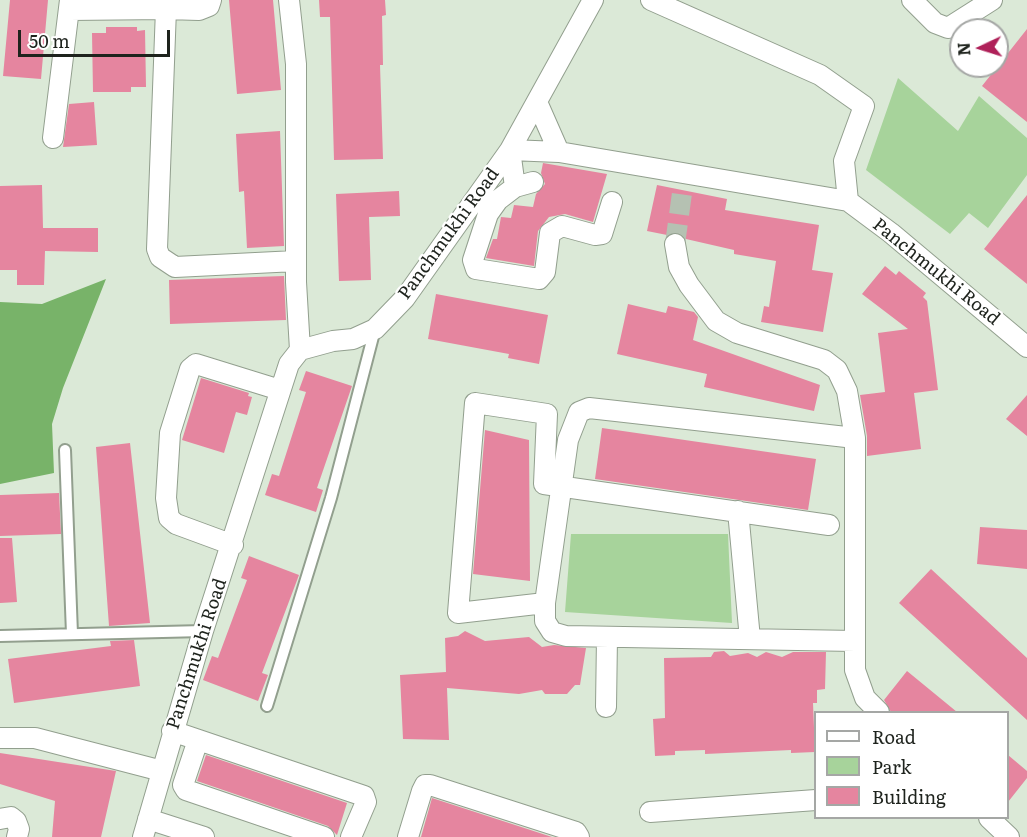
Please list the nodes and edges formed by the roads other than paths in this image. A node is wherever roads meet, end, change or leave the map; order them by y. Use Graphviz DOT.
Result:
graph roads {
  1 [pos="211,0"];
  2 [pos="289,0"];
  3 [pos="593,0"];
  4 [pos="651,0"];
  5 [pos="912,0"];
  6 [pos="992,0"];
  7 [pos="70,5"];
  8 [pos="166,9"];
  9 [pos="537,102"];
  10 [pos="53,138"];
  11 [pos="510,150"];
  12 [pos="558,152"];
  13 [pos="848,201"];
  14 [pos="612,202"];
  15 [pos="675,244"];
  16 [pos="296,261"];
  17 [pos="375,329"];
  18 [pos="1025,340"];
  19 [pos="300,350"];
  20 [pos="280,390"];
  21 [pos="855,438"];
  22 [pos="65,450"];
  23 [pos="561,486"];
  24 [pos="738,511"];
  25 [pos="829,525"];
  26 [pos="233,545"];
  27 [pos="545,603"];
  28 [pos="202,631"];
  29 [pos="72,634"];
  30 [pos="0,636"];
  31 [pos="607,637"];
  32 [pos="750,639"];
  33 [pos="855,641"];
  34 [pos="267,706"];
  35 [pos="606,707"];
  36 [pos="878,711"];
  37 [pos="172,732"];
  38 [pos="0,738"];
  39 [pos="198,740"];
  40 [pos="162,771"];
  41 [pos="814,800"];
  42 [pos="650,812"];
  43 [pos="0,819"];
  44 [pos="990,819"];
  45 [pos="146,828"];
  46 [pos="17,837"];
  47 [pos="204,837"];
  48 [pos="324,837"];
  49 [pos="351,837"];
  50 [pos="408,837"];
  51 [pos="579,837"];
  52 [pos="1009,837"];
  1 -- 8 [label="street"];
  2 -- 16 [label="street"];
  3 -- 9 [label="street"];
  4 -- 13 [label="street"];
  5 -- 6 [label="street"];
  7 -- 8 [label="street"];
  7 -- 10 [label="street"];
  8 -- 16 [label="street"];
  9 -- 11 [label="street"];
  9 -- 12 [label="street"];
  11 -- 12 [label="street, Panchmukhi Road"];
  11 -- 14 [label="street"];
  11 -- 17 [label="street, Panchmukhi Road"];
  12 -- 13 [label="street, Panchmukhi Road"];
  13 -- 18 [label="street, Panchmukhi Road"];
  15 -- 21 [label="street"];
  16 -- 19 [label="street"];
  17 -- 19 [label="street, Panchmukhi Road"];
  17 -- 34 [label="lane"];
  19 -- 20 [label="street, Panchmukhi Road"];
  20 -- 26 [label="street, Panchmukhi Road"];
  20 -- 26 [label="street"];
  21 -- 23 [label="street"];
  21 -- 33 [label="street"];
  22 -- 29 [label="lane"];
  23 -- 24 [label="street"];
  23 -- 27 [label="street"];
  23 -- 27 [label="street"];
  24 -- 25 [label="street"];
  24 -- 32 [label="street"];
  26 -- 28 [label="street, Panchmukhi Road"];
  27 -- 31 [label="street"];
  28 -- 29 [label="lane"];
  28 -- 37 [label="street, Panchmukhi Road"];
  29 -- 30 [label="lane"];
  31 -- 32 [label="street"];
  31 -- 35 [label="street"];
  32 -- 33 [label="street"];
  33 -- 36 [label="street"];
  37 -- 39 [label="street"];
  37 -- 40 [label="street, Panchmukhi Road"];
  38 -- 40 [label="street"];
  39 -- 48 [label="street"];
  39 -- 49 [label="street"];
  40 -- 45 [label="street, Panchmukhi Road"];
  41 -- 42 [label="street"];
  43 -- 46 [label="street"];
  44 -- 52 [label="street"];
  45 -- 47 [label="street"];
  50 -- 51 [label="street"];
}
